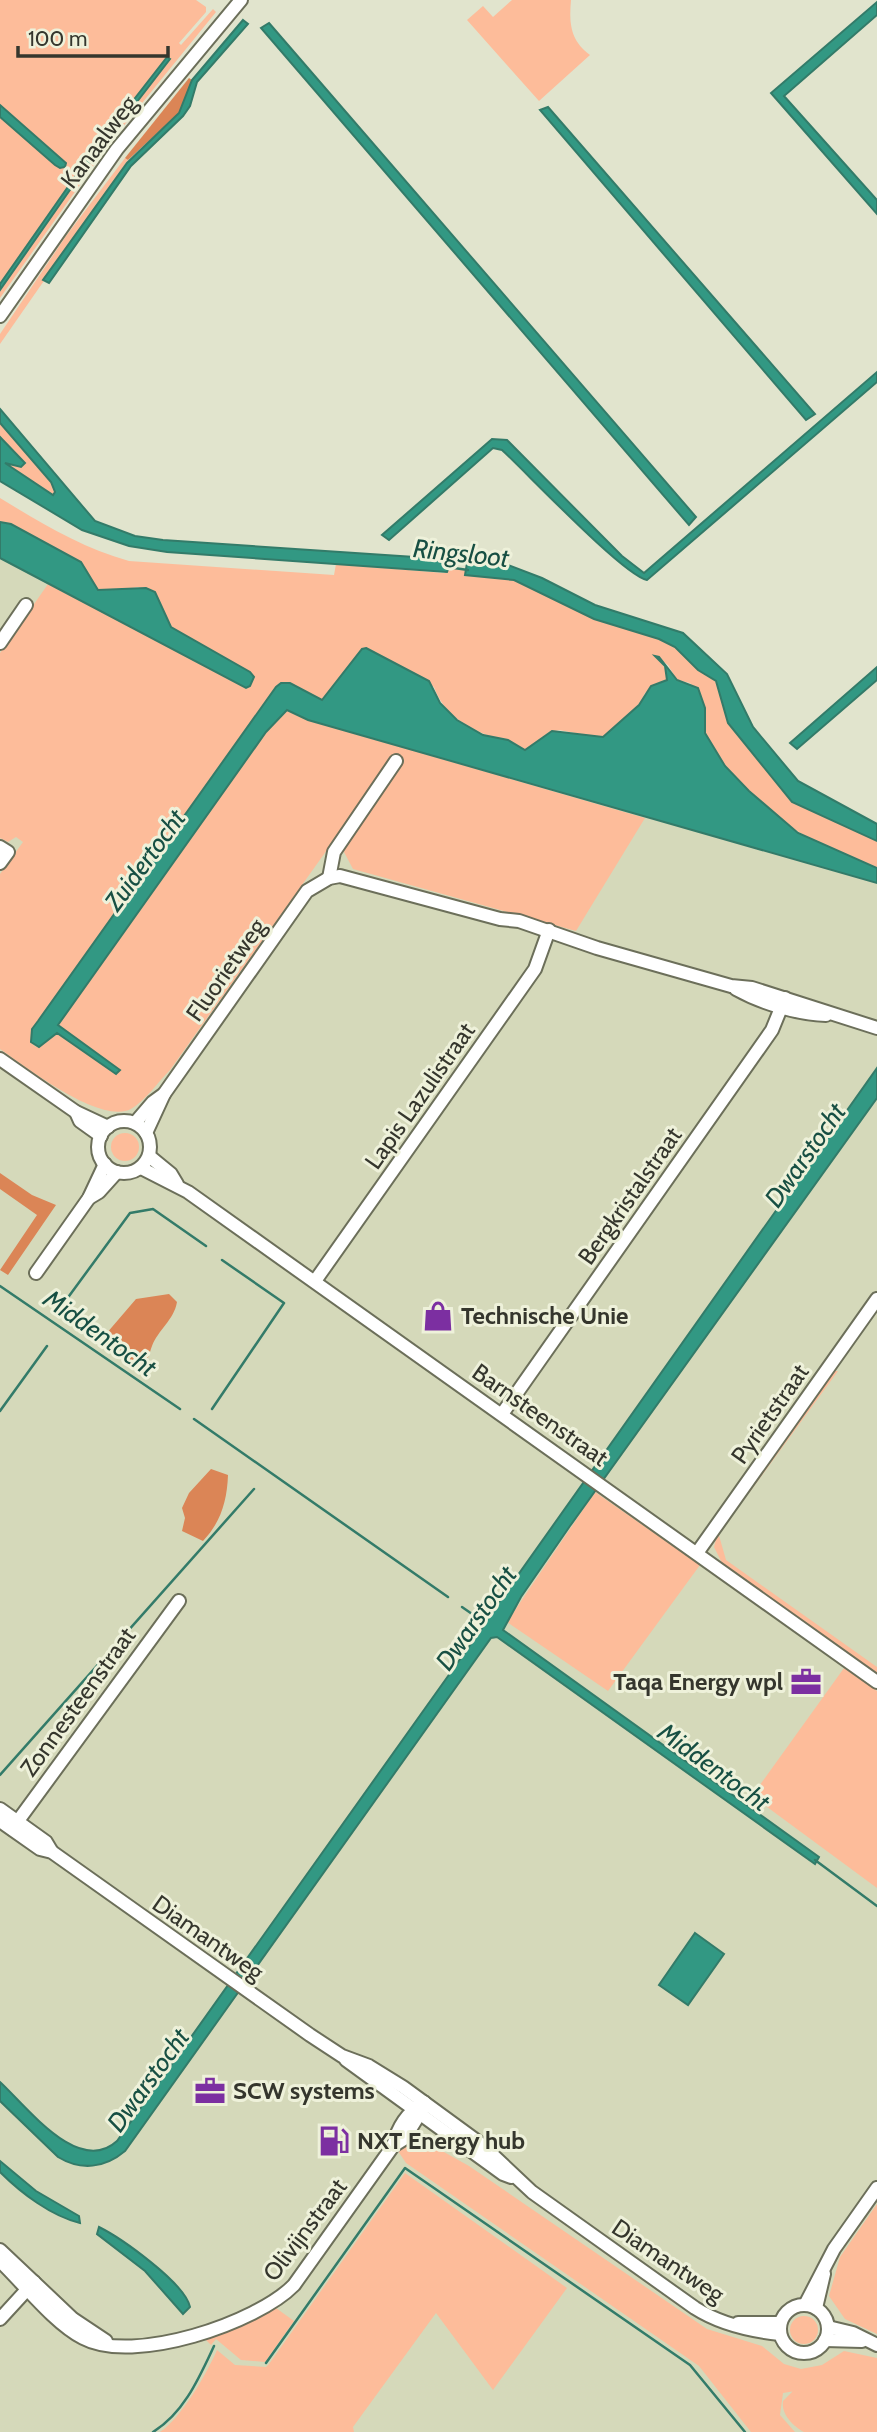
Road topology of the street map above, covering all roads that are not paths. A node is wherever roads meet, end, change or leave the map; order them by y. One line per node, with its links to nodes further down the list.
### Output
1 (242, 0): 2 (street, Kanaalweg)
2 (0, 316)
3 (26, 606): 4 (street)
4 (0, 643)
5 (396, 761): 8 (street)
6 (0, 847): 7 (street)
7 (0, 863)
8 (329, 878): 9 (street); 13 (street, Fluorietweg)
9 (548, 934): 10 (street); 24 (street, Lapis Lazulistraat)
10 (783, 1002): 11 (street); 26 (street, Bergkristalstraat)
11 (877, 1028)
12 (0, 1059): 15 (street)
13 (164, 1094): 14 (street, Fluorietweg); 16 (street, Fluorietweg)
14 (135, 1123): 15 (street); 16 (street)
15 (104, 1132): 18 (street)
16 (146, 1133): 17 (street)
17 (149, 1156): 19 (street); 21 (street, Barnsteenstraat)
18 (105, 1164): 20 (street); 22 (street)
19 (141, 1168): 20 (street); 21 (street, Barnsteenstraat)
20 (117, 1172): 22 (street)
21 (177, 1185): 24 (street, Barnsteenstraat)
22 (89, 1198): 23 (street)
23 (36, 1273)
24 (315, 1281): 26 (street, Barnsteenstraat)
25 (877, 1300): 27 (street, Pyrietstraat)
26 (502, 1414): 27 (street, Barnsteenstraat)
27 (697, 1553): 29 (street, Barnsteenstraat)
28 (179, 1601): 32 (street, Zonnesteenstraat)
29 (877, 1682)
30 (0, 1809): 32 (street, Diamantweg)
31 (0, 1821): 32 (street, Diamantweg)
32 (15, 1825): 33 (street, Diamantweg)
33 (342, 2056): 34 (street, Diamantweg); 35 (street, Diamantweg)
34 (424, 2102): 35 (street, Olivijnstraat); 36 (street, Diamantweg)
35 (417, 2113): 36 (street, Diamantweg); 40 (street, Olivijnstraat)
36 (514, 2179): 43 (street, Diamantweg)
37 (877, 2188): 41 (street)
38 (0, 2250): 40 (street, Olivijnstraat)
39 (0, 2261): 40 (street, Olivijnstraat)
40 (31, 2285): 42 (street)
41 (810, 2306): 43 (street); 44 (street)
42 (0, 2319)
43 (780, 2329): 44 (street)
44 (826, 2334): 45 (street)
45 (873, 2343)

